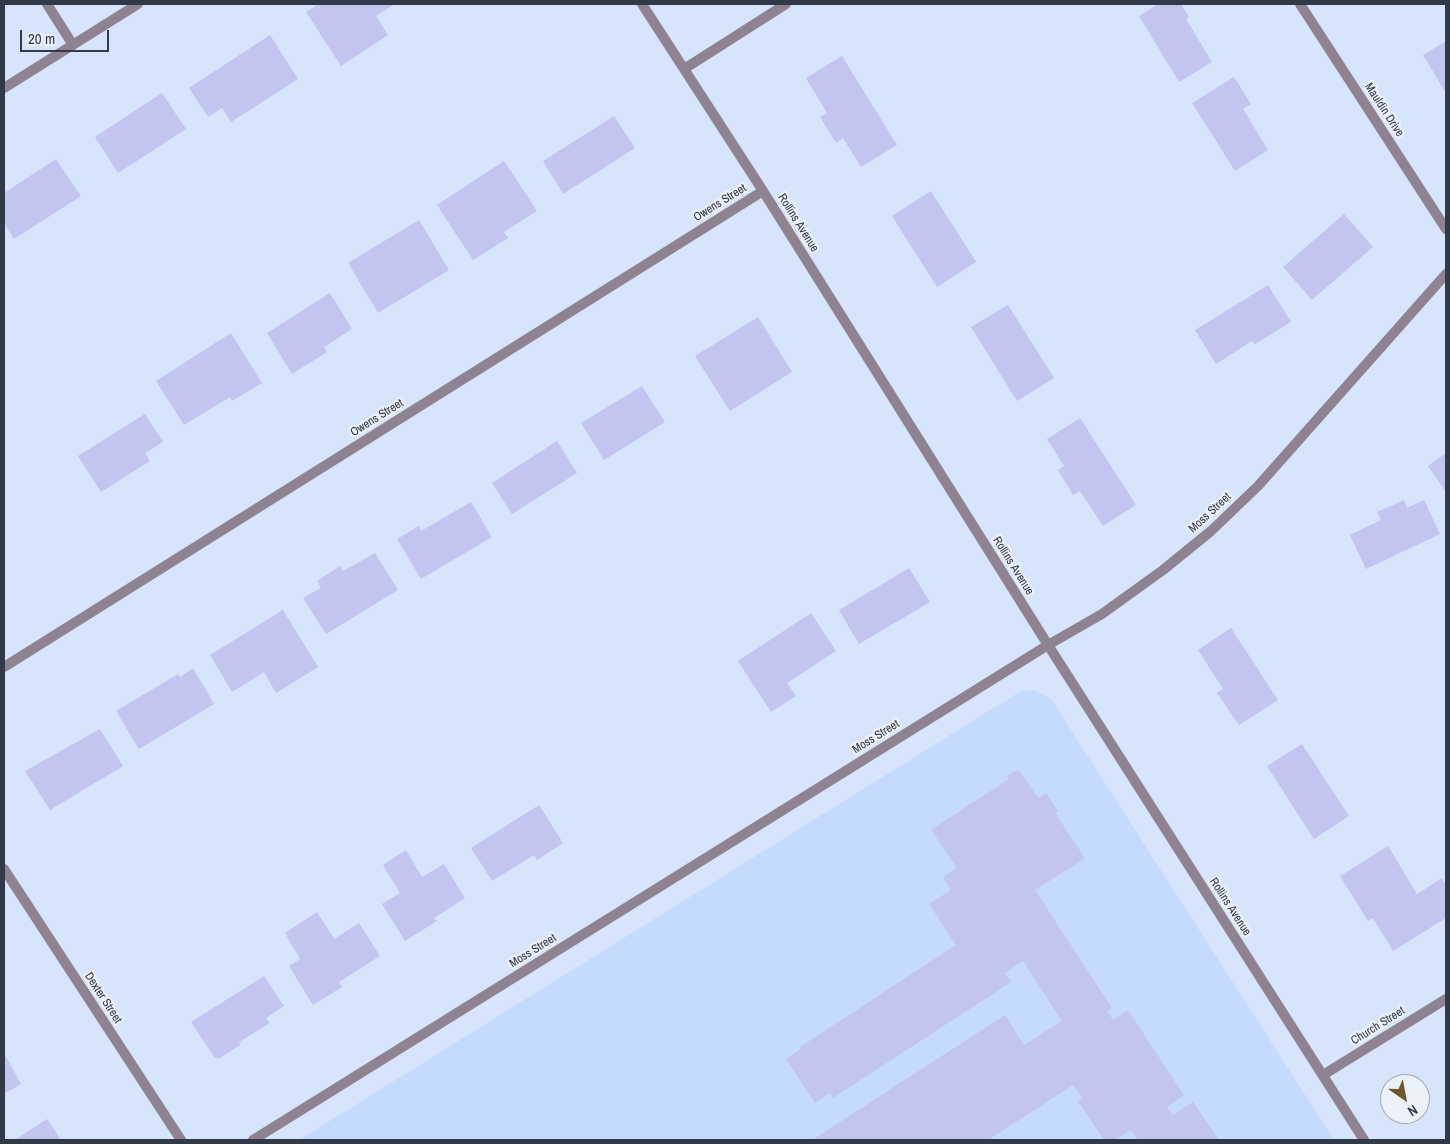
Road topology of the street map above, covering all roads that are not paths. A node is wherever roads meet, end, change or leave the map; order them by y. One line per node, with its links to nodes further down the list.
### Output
1 (47, 4): 6 (street)
2 (138, 4): 6 (street)
3 (642, 4): 7 (street, Rollins Avenue)
4 (786, 4): 7 (street)
5 (1300, 4): 10 (street, Mauldin Drive)
6 (73, 45): 8 (street)
7 (684, 69): 9 (street, Rollins Avenue)
8 (4, 88)
9 (763, 191): 12 (street, Rollins Avenue); 13 (street, Owens Street)
10 (1446, 229)
11 (1446, 274): 12 (street, Moss Street)
12 (1048, 645): 16 (street, Rollins Avenue); 18 (street, Moss Street)
13 (4, 667)
14 (4, 869): 17 (street, Dexter Street)
15 (1446, 999): 16 (street, Church Street)
16 (1322, 1075): 19 (street, Rollins Avenue)
17 (181, 1140)
18 (254, 1140)
19 (1364, 1140)

